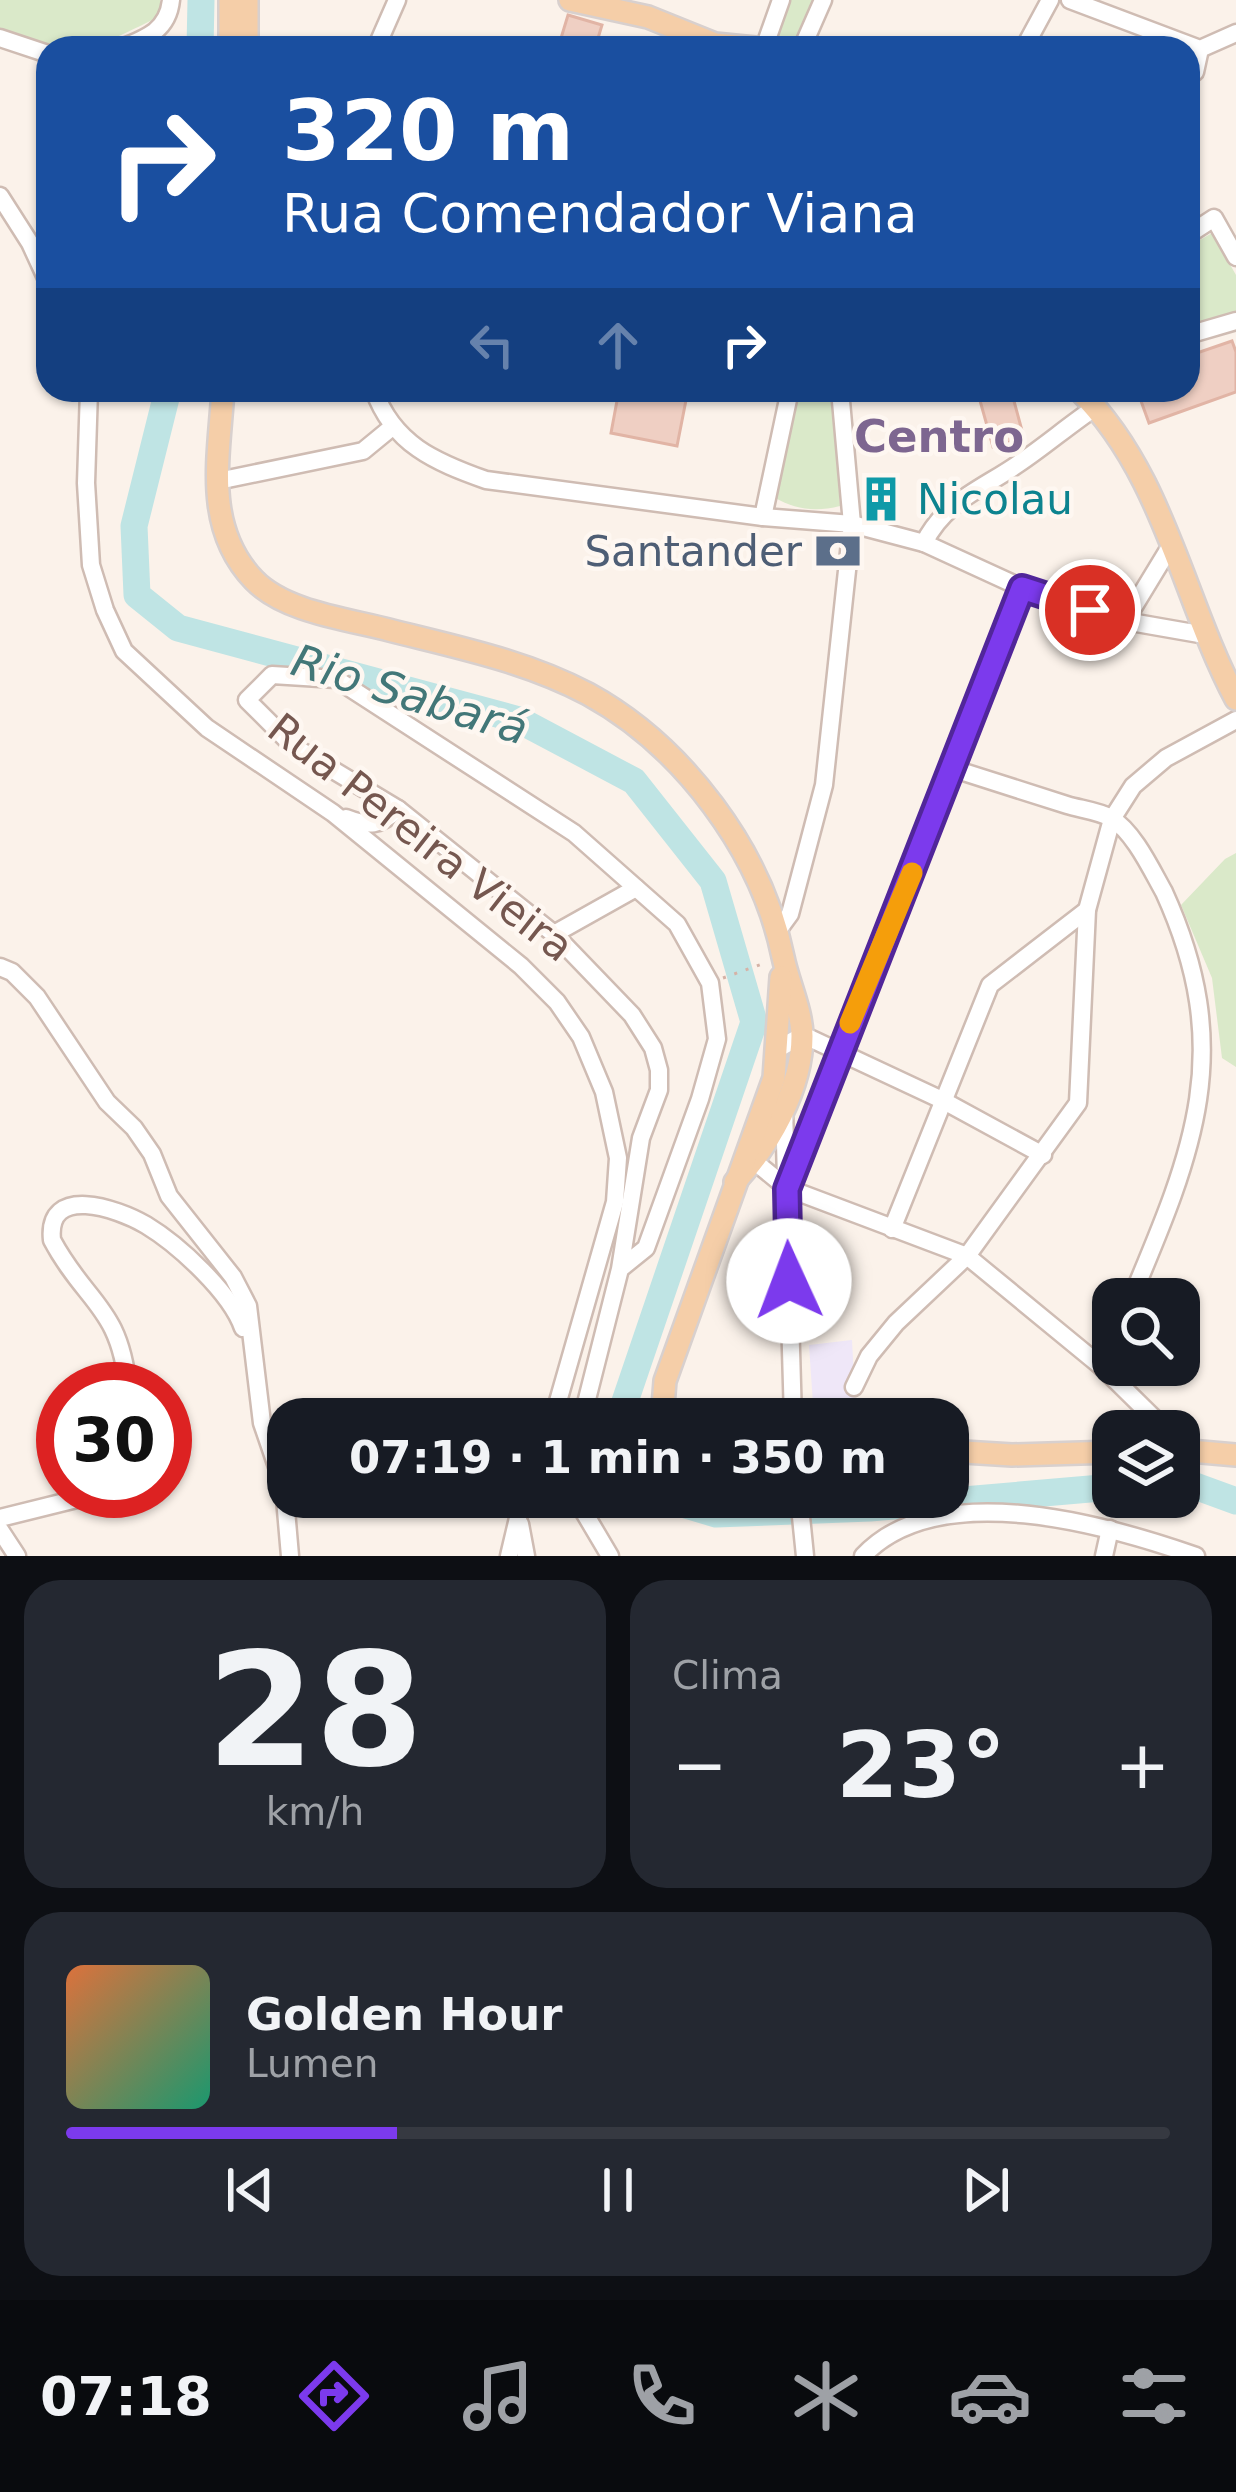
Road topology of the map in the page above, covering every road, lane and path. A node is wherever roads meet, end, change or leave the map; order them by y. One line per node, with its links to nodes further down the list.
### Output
1 (171, 0): 12 (street)
2 (230, 0): 13 (main road)
3 (247, 0): 14 (main road)
4 (397, 0): 15 (street)
5 (570, 0): 10 (main road)
6 (781, 0): 17 (street)
7 (823, 0): 18 (street)
8 (1050, 0): 19 (street)
9 (1070, 0): 20 (street)
10 (650, 8): 16 (main road)
11 (1236, 33): 22 (street)
12 (153, 36)
13 (230, 36)
14 (247, 36)
15 (381, 36)
16 (699, 36)
17 (764, 36)
18 (807, 36)
19 (1030, 36)
20 (1166, 36)
21 (0, 38): 23 (street)
22 (1200, 49)
23 (36, 50)
24 (0, 196): 27 (street)
25 (1200, 228): 26 (street)
26 (1234, 248)
27 (36, 256)
28 (1236, 321): 29 (street)
29 (1200, 332)
30 (89, 402): 51 (street)
31 (222, 402): 38 (main road)
32 (379, 402): 37 (street)
33 (787, 402): 39 (street)
34 (841, 402): 40 (street)
35 (1076, 402): 41 (street)
36 (1090, 402): 42 (main road)
37 (391, 428): 38 (street); 39 (street)
38 (218, 481): 55 (main road)
39 (763, 517): 40 (street)
40 (852, 524): 41 (street); 55 (street)
41 (924, 543): 43 (street)
42 (1170, 547): 44 (street); 45 (main road)
43 (1022, 588): 44 (street); 49 (street)
44 (1125, 622): 45 (street)
45 (1205, 634): 46 (main road)
46 (1226, 656): 47 (main road)
47 (1236, 699)
48 (1236, 720): 52 (street)
49 (954, 769): 52 (street); 62 (street)
50 (398, 809): 51 (street); 53 (street, Rua Pereira Vieira); 56 (street, Rua Pereira Vieira)
51 (333, 813): 77 (street)
52 (1112, 818): 54 (street); 71 (street)
53 (636, 888): 56 (street); 70 (street, Rua Pereira Vieira)
54 (1087, 910): 63 (street); 66 (street)
55 (779, 929): 57 (main road)
56 (554, 934): 70 (street, Rua Pereira Vieira)
57 (776, 960): 59 (path); 60 (main road); 61 (main road)
58 (0, 967): 72 (street)
59 (720, 979)
60 (802, 1035): 61 (street); 62 (street); 64 (main road)
61 (776, 1050): 65 (main road)
62 (839, 1050): 63 (street); 67 (street)
63 (942, 1100): 66 (street); 68 (street)
64 (784, 1109): 65 (main road); 67 (street)
65 (752, 1155): 67 (street); 79 (main road)
66 (1043, 1156): 69 (street)
67 (787, 1189): 68 (street); 80 (street)
68 (892, 1229): 69 (street)
69 (967, 1256): 73 (street); 76 (street)
70 (620, 1269): 78 (street, Rua Pereira Vieira)
71 (1140, 1278)
72 (253, 1358): 74 (street); 96 (street)
73 (1092, 1359)
74 (126, 1362)
75 (1122, 1386): 81 (street)
76 (854, 1387)
77 (559, 1398)
78 (587, 1398)
79 (664, 1398)
80 (792, 1398)
81 (1146, 1410)
82 (1200, 1449): 85 (main road)
83 (969, 1452): 84 (main road)
84 (1092, 1453)
85 (1236, 1454)
86 (36, 1509): 87 (street)
87 (0, 1518)
88 (518, 1518): 97 (street)
89 (522, 1518): 98 (street)
90 (587, 1518): 99 (street)
91 (801, 1518): 94 (street)
92 (1110, 1529): 100 (street); 101 (street); 102 (street)
93 (0, 1530): 95 (street)
94 (804, 1549)
95 (16, 1556)
96 (290, 1556)
97 (509, 1556)
98 (526, 1556)
99 (610, 1556)
100 (863, 1556)
101 (1104, 1556)
102 (1196, 1556)

